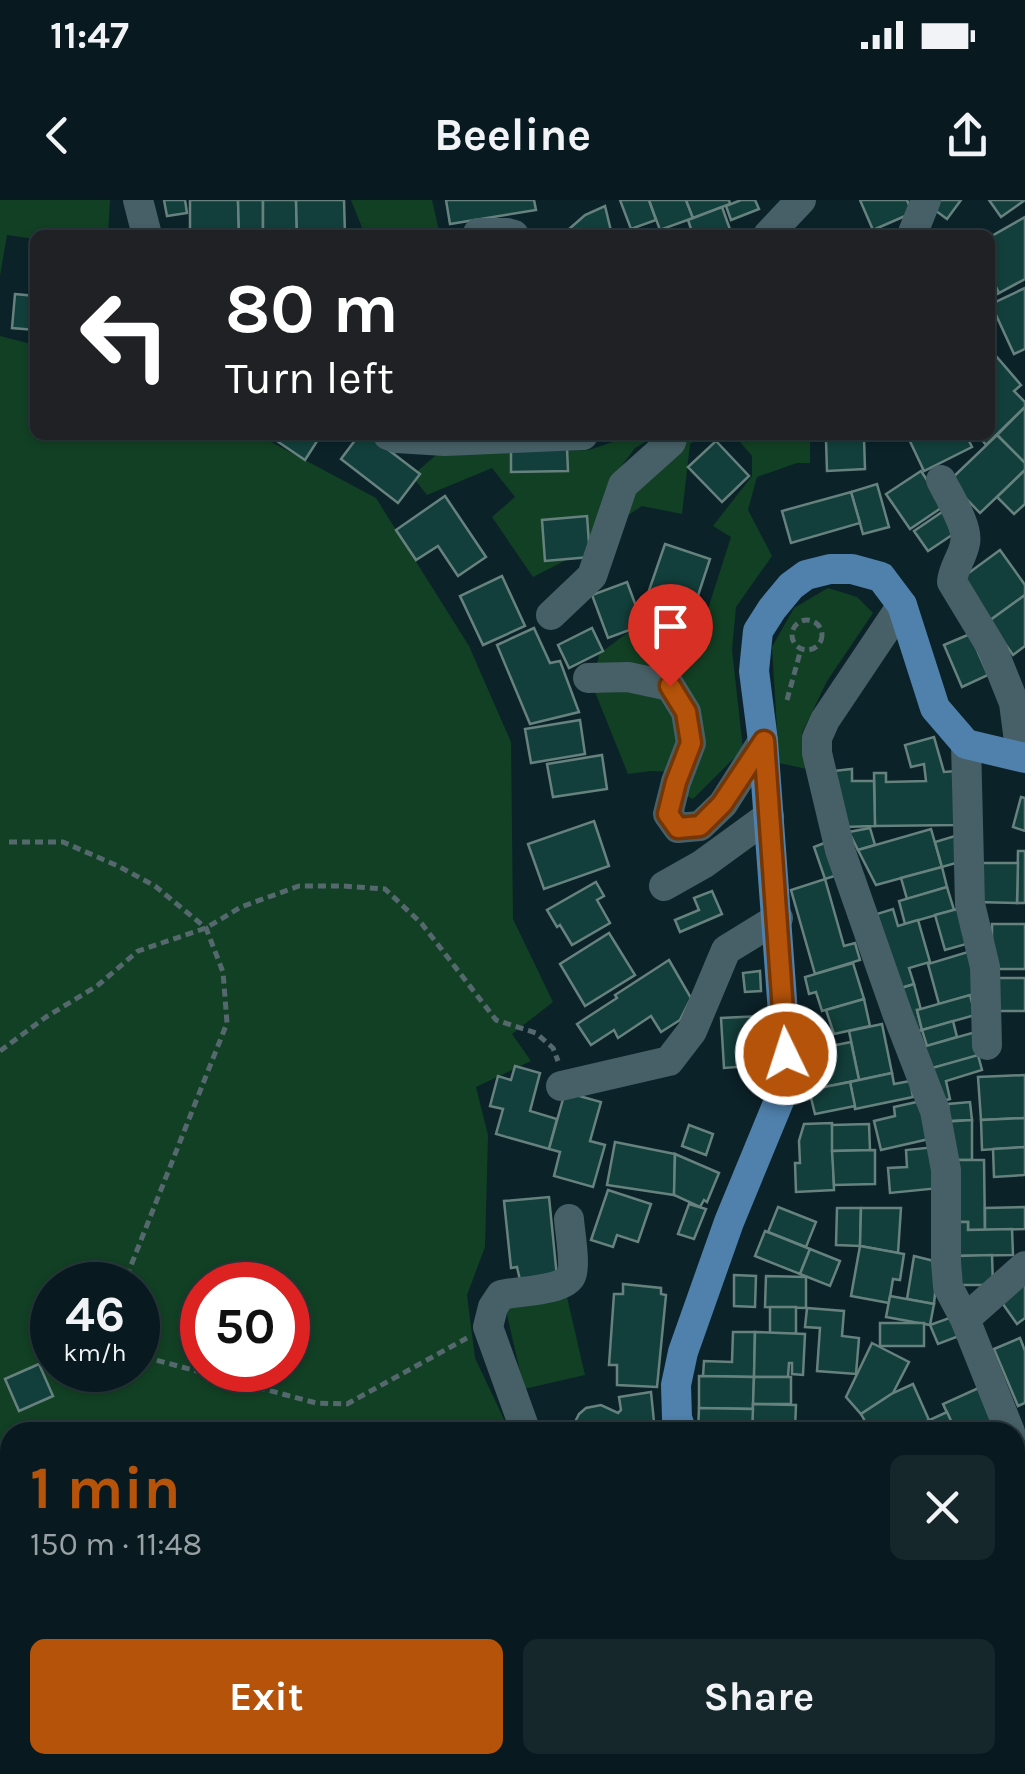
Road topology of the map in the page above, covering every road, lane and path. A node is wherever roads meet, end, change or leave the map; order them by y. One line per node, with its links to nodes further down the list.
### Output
1 (138, 200): 6 (street)
2 (764, 200): 3 (street)
3 (792, 200)
4 (801, 200): 7 (street)
5 (926, 200): 8 (street)
6 (146, 230)
7 (773, 230)
8 (914, 230)
9 (672, 440): 12 (street)
10 (941, 480): 18 (street)
11 (902, 605): 16 (main road); 17 (main road); 30 (street)
12 (550, 615)
13 (801, 649): 13 (path); 15 (path)
14 (588, 678): 16 (street)
15 (784, 715)
16 (764, 741): 19 (main road)
17 (966, 744): 18 (main road); 24 (street)
18 (1023, 757)
19 (769, 816): 21 (street); 22 (main road)
20 (8, 842): 23 (path)
21 (664, 886)
22 (778, 918): 26 (street); 34 (main road)
23 (206, 928): 25 (path); 26 (path); 28 (path)
24 (987, 1044)
25 (0, 1052)
26 (561, 1086)
27 (569, 1219): 31 (street)
28 (132, 1262)
29 (1025, 1266): 30 (street)
30 (965, 1319): 35 (street)
31 (488, 1326): 32 (path); 33 (street)
32 (160, 1361)
33 (522, 1422)
34 (678, 1422)
35 (999, 1422)

